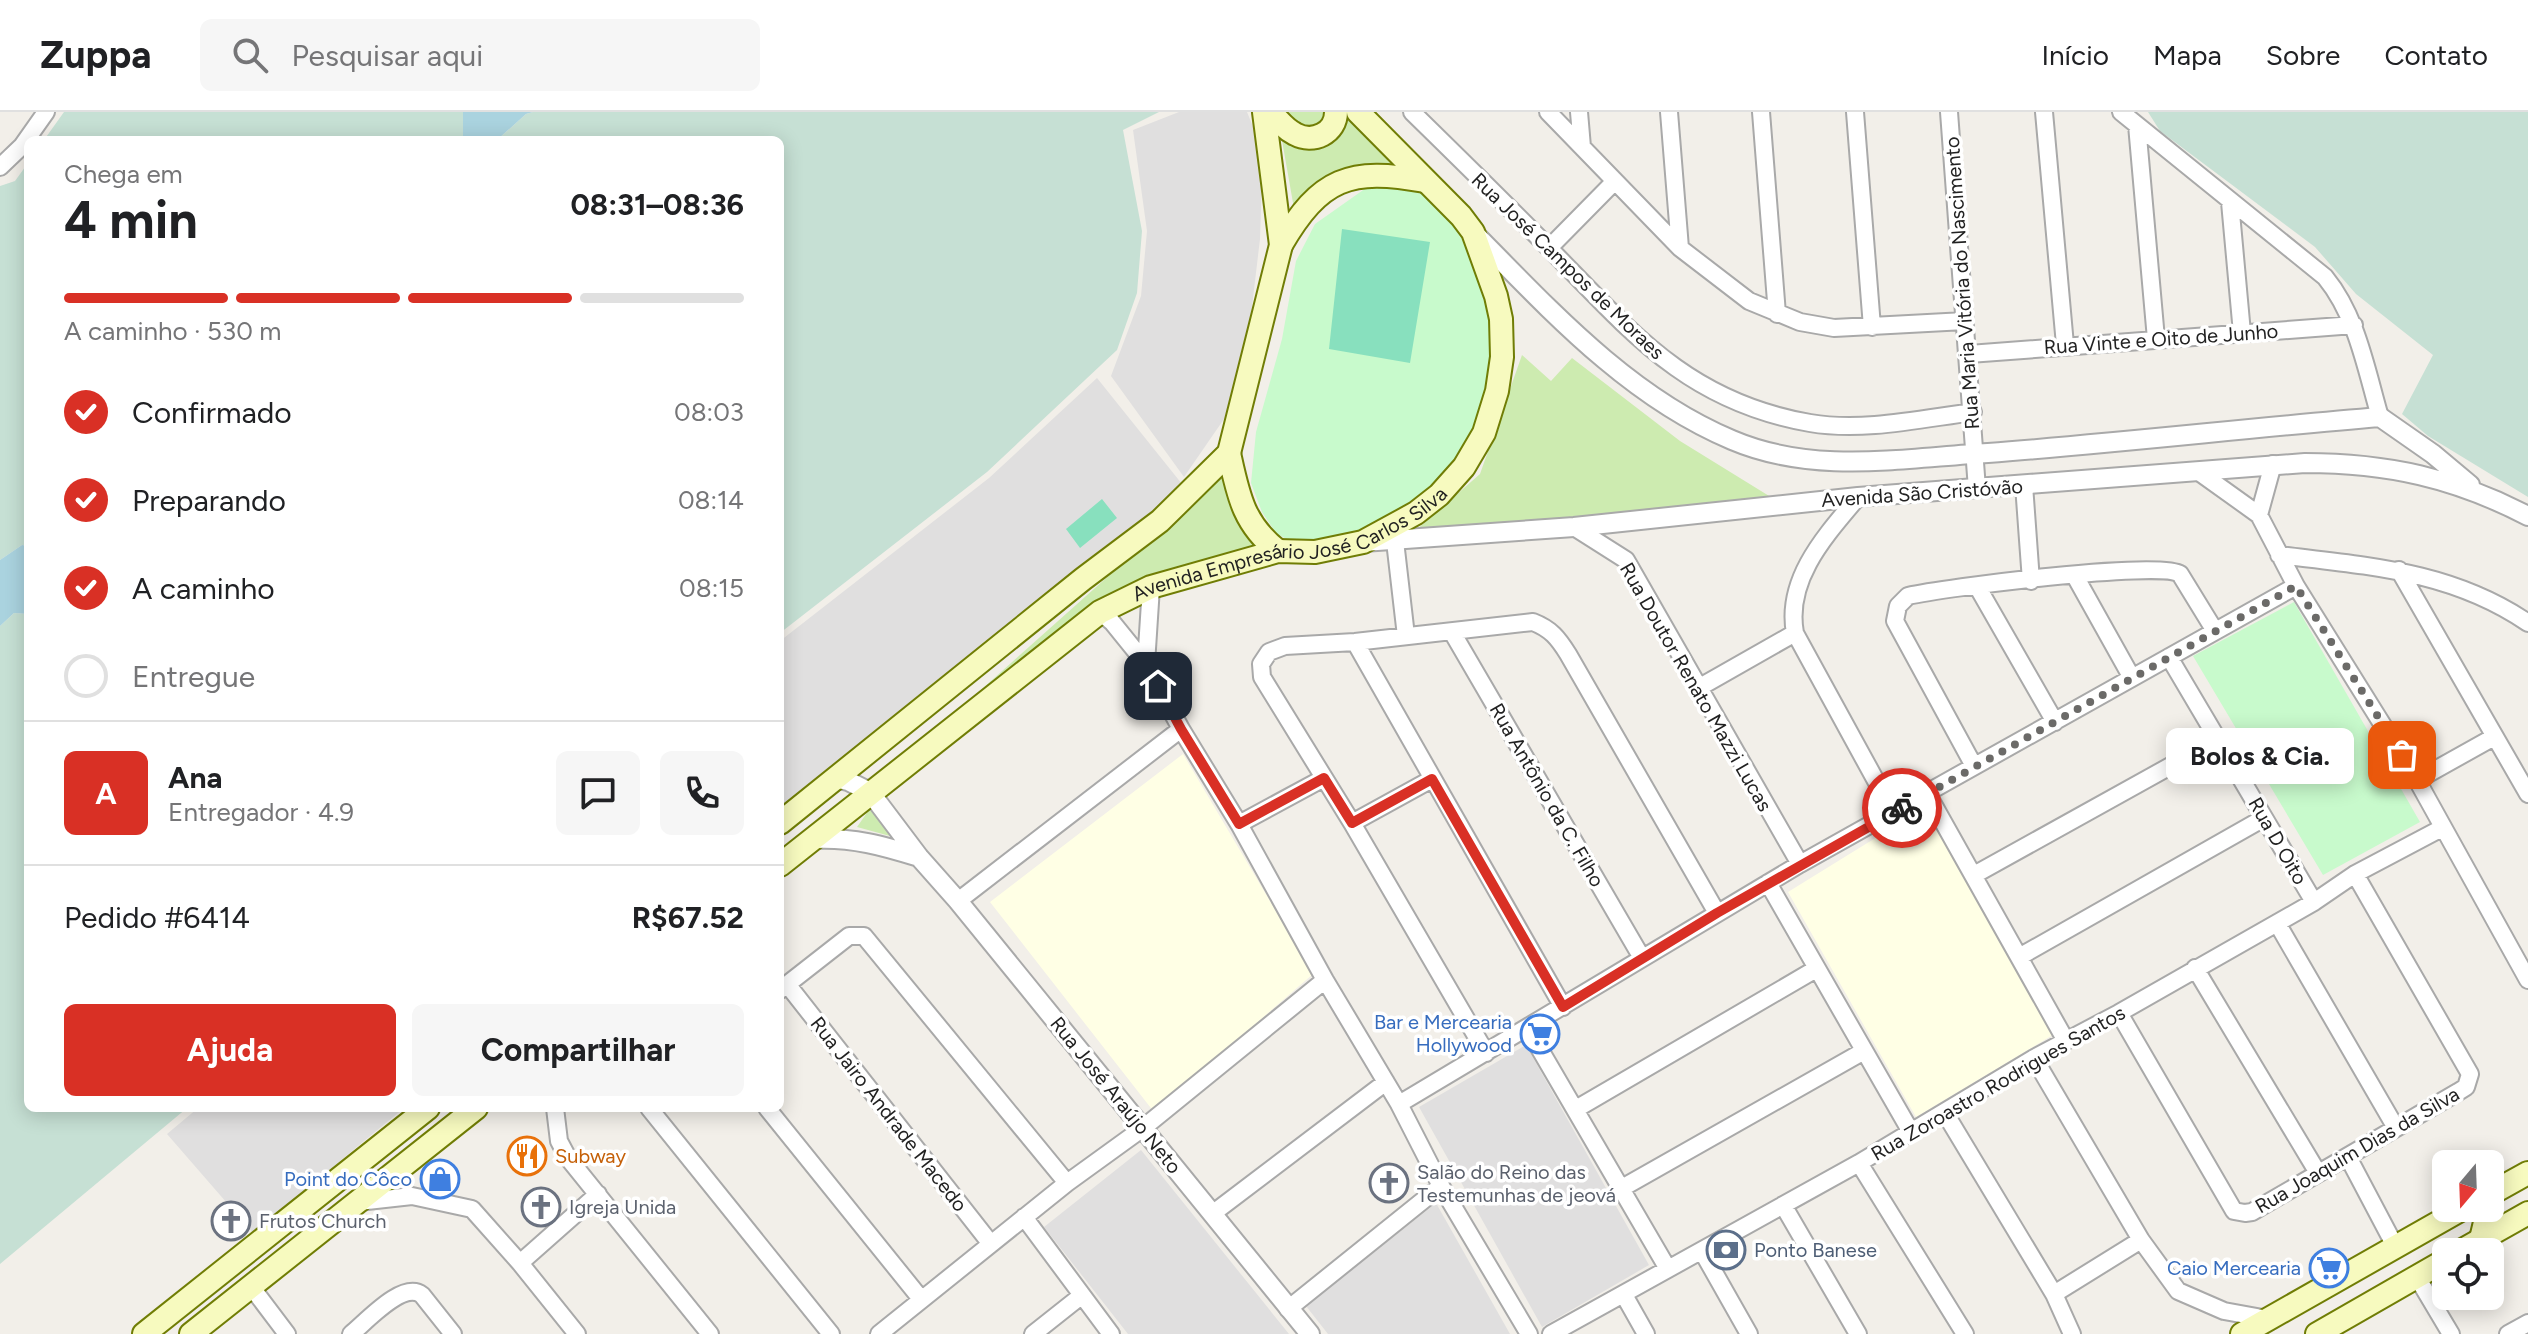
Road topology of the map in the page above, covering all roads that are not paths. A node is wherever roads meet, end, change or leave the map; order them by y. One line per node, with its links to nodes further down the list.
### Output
1 (46, 112): 16 (street)
2 (1264, 112): 24 (main road)
3 (1271, 112): 4 (main road)
4 (1336, 112)
5 (1358, 112): 20 (main road, Avenida Empresário José Carlos Silva)
6 (1412, 112): 25 (street, Rua José Campos de Moraes)
7 (1548, 112): 18 (street)
8 (1579, 112): 18 (street)
9 (1669, 112): 26 (street)
10 (1761, 112): 27 (street)
11 (1855, 112): 30 (street)
12 (1949, 112): 28 (street, Rua Maria Vitória do Nascimento)
13 (2044, 112): 33 (street)
14 (2121, 112): 15 (street)
15 (2137, 125): 22 (street); 32 (street)
16 (29, 136)
17 (24, 143): 19 (street)
18 (1582, 147): 21 (street)
19 (0, 167)
20 (1425, 181): 23 (main road, Avenida Empresário José Carlos Silva); 24 (main road)
21 (1615, 181): 25 (street); 26 (street)
22 (2230, 202): 29 (street); 31 (street)
23 (1473, 232): 39 (street, Avenida São Cristóvão); 51 (main road, Avenida Empresário José Carlos Silva)
24 (1281, 245): 38 (main road)
25 (1549, 248): 35 (street, Rua José Campos de Moraes)
26 (1680, 248): 27 (street)
27 (1777, 314): 30 (street)
28 (1965, 321): 30 (street); 34 (street, Rua Maria Vitória do Nascimento)
29 (2354, 325): 31 (street, Rua Vinte e Oito de Junho); 36 (street)
30 (1872, 327)
31 (2242, 333): 32 (street, Rua Vinte e Oito de Junho)
32 (2156, 339): 33 (street, Rua Vinte e Oito de Junho)
33 (2065, 345): 34 (street, Rua Vinte e Oito de Junho)
34 (1969, 354): 35 (street, Rua Maria Vitória do Nascimento)
35 (1973, 412): 39 (street, Rua Maria Vitória do Nascimento)
36 (2380, 417): 37 (street); 39 (street, Avenida São Cristóvão)
37 (2408, 436): 41 (street); 45 (street)
38 (1229, 453): 52 (main road); 79 (main road)
39 (1975, 453): 44 (street, Rua Maria Vitória do Nascimento)
40 (2273, 464): 41 (street, Avenida São Cristóvão); 42 (street, Avenida São Cristóvão); 47 (street)
41 (2411, 471): 45 (street, Avenida São Cristóvão)
42 (2199, 472): 43 (street, Avenida São Cristóvão); 47 (street)
43 (2024, 485): 44 (street, Avenida São Cristóvão); 56 (street)
44 (1977, 489): 46 (street, Avenida São Cristóvão)
45 (2478, 492): 48 (street)
46 (1858, 497): 49 (street, Avenida São Cristóvão); 64 (street)
47 (2259, 515): 53 (street)
48 (2528, 516)
49 (1574, 527): 50 (street, Avenida São Cristóvão); 70 (street, Rua Doutor Renato Mazzi Lucas)
50 (1395, 541): 51 (street, Avenida São Cristóvão); 65 (street)
51 (1363, 542): 52 (main road, Avenida Empresário José Carlos Silva)
52 (1278, 551): 59 (main road, Avenida Empresário José Carlos Silva)
53 (2279, 555): 54 (street); 58 (street)
54 (2399, 570): 61 (street); 73 (street)
55 (2075, 576): 56 (street); 62 (street); 69 (street)
56 (2031, 581): 57 (street)
57 (1977, 586): 71 (street); 75 (street)
58 (2296, 586): 62 (street); 78 (street)
59 (1151, 587): 60 (main road, Avenida Empresário José Carlos Silva); 68 (street)
60 (1100, 612): 68 (street); 80 (main road, Avenida Empresário José Carlos Silva)
61 (2528, 623)
62 (2215, 631): 67 (street)
63 (1452, 632): 65 (street); 98 (street); 101 (street, Rua Antônio da C. Filho)
64 (1795, 633): 70 (street); 83 (street)
65 (1406, 636): 66 (street)
66 (1355, 642): 76 (street); 77 (street)
67 (2169, 657): 69 (street); 74 (street, Rua D Oito)
68 (1146, 664): 72 (street)
69 (2132, 678): 71 (street)
70 (1700, 687): 92 (street, Rua Doutor Renato Mazzi Lucas)
71 (2055, 722): 75 (street)
72 (1181, 729): 87 (street); 96 (street)
73 (2494, 737): 78 (street); 81 (street)
74 (2219, 739): 84 (street, Rua D Oito); 94 (street)
75 (1974, 766): 82 (street)
76 (1324, 778): 86 (street); 87 (street)
77 (1432, 779): 86 (street); 107 (street)
78 (2417, 780): 88 (street)
79 (832, 782): 80 (street); 85 (main road)
80 (870, 792): 89 (main road, Avenida Empresário José Carlos Silva); 90 (street, Rua José Araújo Neto)
81 (2528, 794)
82 (1928, 795): 83 (street); 94 (street)
83 (1893, 812): 92 (street)
84 (2264, 818): 97 (street, Rua D Oito); 100 (street)
85 (784, 820)
86 (1352, 823): 112 (street)
87 (1239, 824): 104 (street)
88 (2442, 828): 93 (street, Rua Zoroastro Rodrigues Santos); 105 (street)
89 (814, 839): 90 (street); 91 (main road, Avenida Empresário José Carlos Silva)
90 (919, 857): 96 (street, Rua José Araújo Neto)
91 (784, 862)
92 (1800, 864): 95 (street)
93 (2355, 874): 97 (street, Rua Zoroastro Rodrigues Santos); 124 (street, Rua Joaquim Dias da Silva)
94 (1974, 875): 100 (street)
95 (1768, 883): 98 (street); 103 (street)
96 (958, 901): 123 (street, Rua José Araújo Neto)
97 (2314, 902): 99 (street, Rua Zoroastro Rodrigues Santos)
98 (1717, 913): 101 (street)
99 (2277, 923): 102 (street, Rua Zoroastro Rodrigues Santos); 124 (street)
100 (2019, 957): 110 (street)
101 (1642, 958): 107 (street)
102 (2195, 968): 108 (street, Rua Zoroastro Rodrigues Santos); 128 (street)
103 (1816, 969): 111 (street); 116 (street)
104 (1325, 980): 114 (street); 123 (street)
105 (2528, 980)
106 (784, 987): 130 (street); 143 (street, Rua Jairo Andrade Macedo)
107 (1563, 1007): 109 (street)
108 (2119, 1013): 110 (street, Rua Zoroastro Rodrigues Santos); 128 (street, Rua Joaquim Dias da Silva)
109 (1528, 1029): 112 (street); 116 (street)
110 (2066, 1041): 113 (street, Rua Zoroastro Rodrigues Santos)
111 (1864, 1051): 125 (street); 132 (street)
112 (1486, 1053): 115 (street)
113 (2034, 1058): 122 (street, Rua Zoroastro Rodrigues Santos); 142 (street)
114 (1386, 1082): 115 (street); 137 (street)
115 (1399, 1104): 131 (street)
116 (1576, 1109): 132 (street)
117 (423, 1112): 157 (main road)
118 (471, 1112): 135 (main road)
119 (555, 1112): 134 (street)
120 (652, 1112): 164 (street)
121 (770, 1112): 154 (street)
122 (1945, 1113): 125 (street, Rua Zoroastro Rodrigues Santos); 151 (street)
123 (1143, 1128): 130 (street); 137 (street, Rua José Araújo Neto)
124 (2396, 1128): 126 (street, Rua Joaquim Dias da Silva)
125 (1911, 1132): 127 (street, Rua Zoroastro Rodrigues Santos)
126 (2348, 1157): 128 (street, Rua Joaquim Dias da Silva); 144 (street)
127 (1859, 1163): 136 (street, Rua Zoroastro Rodrigues Santos); 174 (street)
128 (2318, 1173)
129 (2528, 1173): 133 (main road)
130 (1067, 1183): 138 (street)
131 (1441, 1186): 155 (street); 169 (street)
132 (1622, 1188): 148 (street)
133 (2504, 1188)
134 (598, 1194): 146 (street); 163 (street)
135 (358, 1202): 146 (street); 150 (main road)
136 (1783, 1205): 145 (street, Rua Zoroastro Rodrigues Santos); 173 (street)
137 (1212, 1214): 155 (street, Rua José Araújo Neto)
138 (1024, 1217): 143 (street); 153 (street)
139 (2520, 1218): 141 (main road)
140 (2439, 1222): 144 (main road)
141 (2483, 1238)
142 (2141, 1240): 151 (street); 156 (street)
143 (991, 1244): 154 (street)
144 (2395, 1246): 156 (main road)
145 (1702, 1251): 148 (street, Rua Zoroastro Rodrigues Santos); 172 (street)
146 (520, 1263): 162 (street)
147 (2432, 1268): 149 (main road)
148 (1668, 1269): 152 (street, Rua Zoroastro Rodrigues Santos)
149 (2417, 1277): 177 (main road); 178 (street)
150 (250, 1285): 158 (main road); 159 (street)
151 (2054, 1294): 175 (street)
152 (1624, 1295): 170 (street, Rua Zoroastro Rodrigues Santos); 171 (street)
153 (1081, 1296): 166 (street); 167 (street)
154 (921, 1299): 165 (street)
155 (1288, 1309): 168 (street, Rua José Araújo Neto)
156 (2268, 1319): 176 (main road)
157 (144, 1334)
158 (191, 1334)
159 (287, 1334)
160 (351, 1334): 161 (street)
161 (453, 1334)
162 (577, 1334)
163 (710, 1334)
164 (831, 1334)
165 (879, 1334)
166 (1033, 1334)
167 (1111, 1334)
168 (1310, 1334)
169 (1529, 1334)
170 (1551, 1334)
171 (1646, 1334)
172 (1749, 1334)
173 (1858, 1334)
174 (1965, 1334)
175 (2072, 1334)
176 (2242, 1334)
177 (2317, 1334)
178 (2451, 1334)

